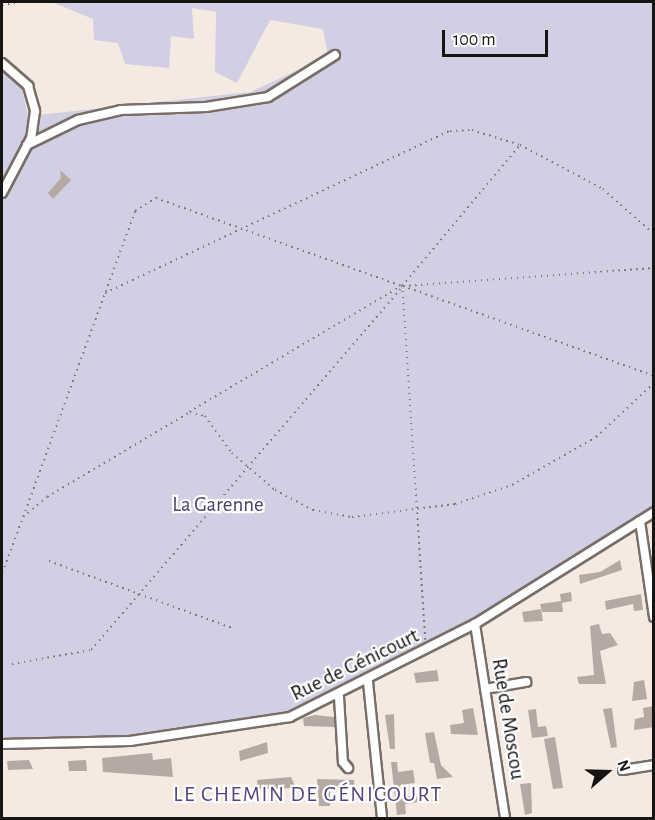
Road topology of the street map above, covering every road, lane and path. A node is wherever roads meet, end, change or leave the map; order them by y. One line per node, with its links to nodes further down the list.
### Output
1 (20, 2): 2 (path)
2 (2, 5)
3 (335, 56): 6 (street)
4 (2, 63): 6 (street)
5 (2, 142): 8 (path)
6 (27, 145): 9 (street)
7 (520, 145): 10 (path); 11 (path); 13 (path)
8 (2, 162)
9 (2, 194)
10 (241, 228): 13 (path); 14 (path); 14 (path)
11 (654, 234)
12 (654, 268): 13 (path)
13 (402, 286): 15 (path); 17 (path); 18 (path); 19 (path)
14 (104, 293): 21 (path)
15 (654, 376)
16 (654, 383): 19 (path)
17 (190, 412): 18 (path); 21 (path)
18 (247, 468): 19 (path); 25 (path)
19 (417, 511): 30 (path)
20 (654, 512): 22 (street, Rue de Génicourt)
21 (23, 517): 24 (path)
22 (640, 521): 26 (street); 28 (street, Rue de Génicourt)
23 (50, 561): 25 (path)
24 (2, 573)
25 (139, 594): 29 (path); 31 (path)
26 (652, 602): 27 (street)
27 (654, 617)
28 (475, 624): 32 (street, Rue de Génicourt); 34 (street, Rue de Moscou)
29 (232, 628)
30 (426, 644)
31 (12, 664)
32 (368, 682): 35 (street, Rue de Génicourt); 40 (street)
33 (526, 682): 34 (street)
34 (485, 689): 41 (street, Rue de Moscou)
35 (339, 697): 36 (street, Rue de Génicourt); 38 (street)
36 (2, 744)
37 (654, 765): 39 (street)
38 (348, 768)
39 (623, 770)
40 (382, 819)
41 (505, 819)

